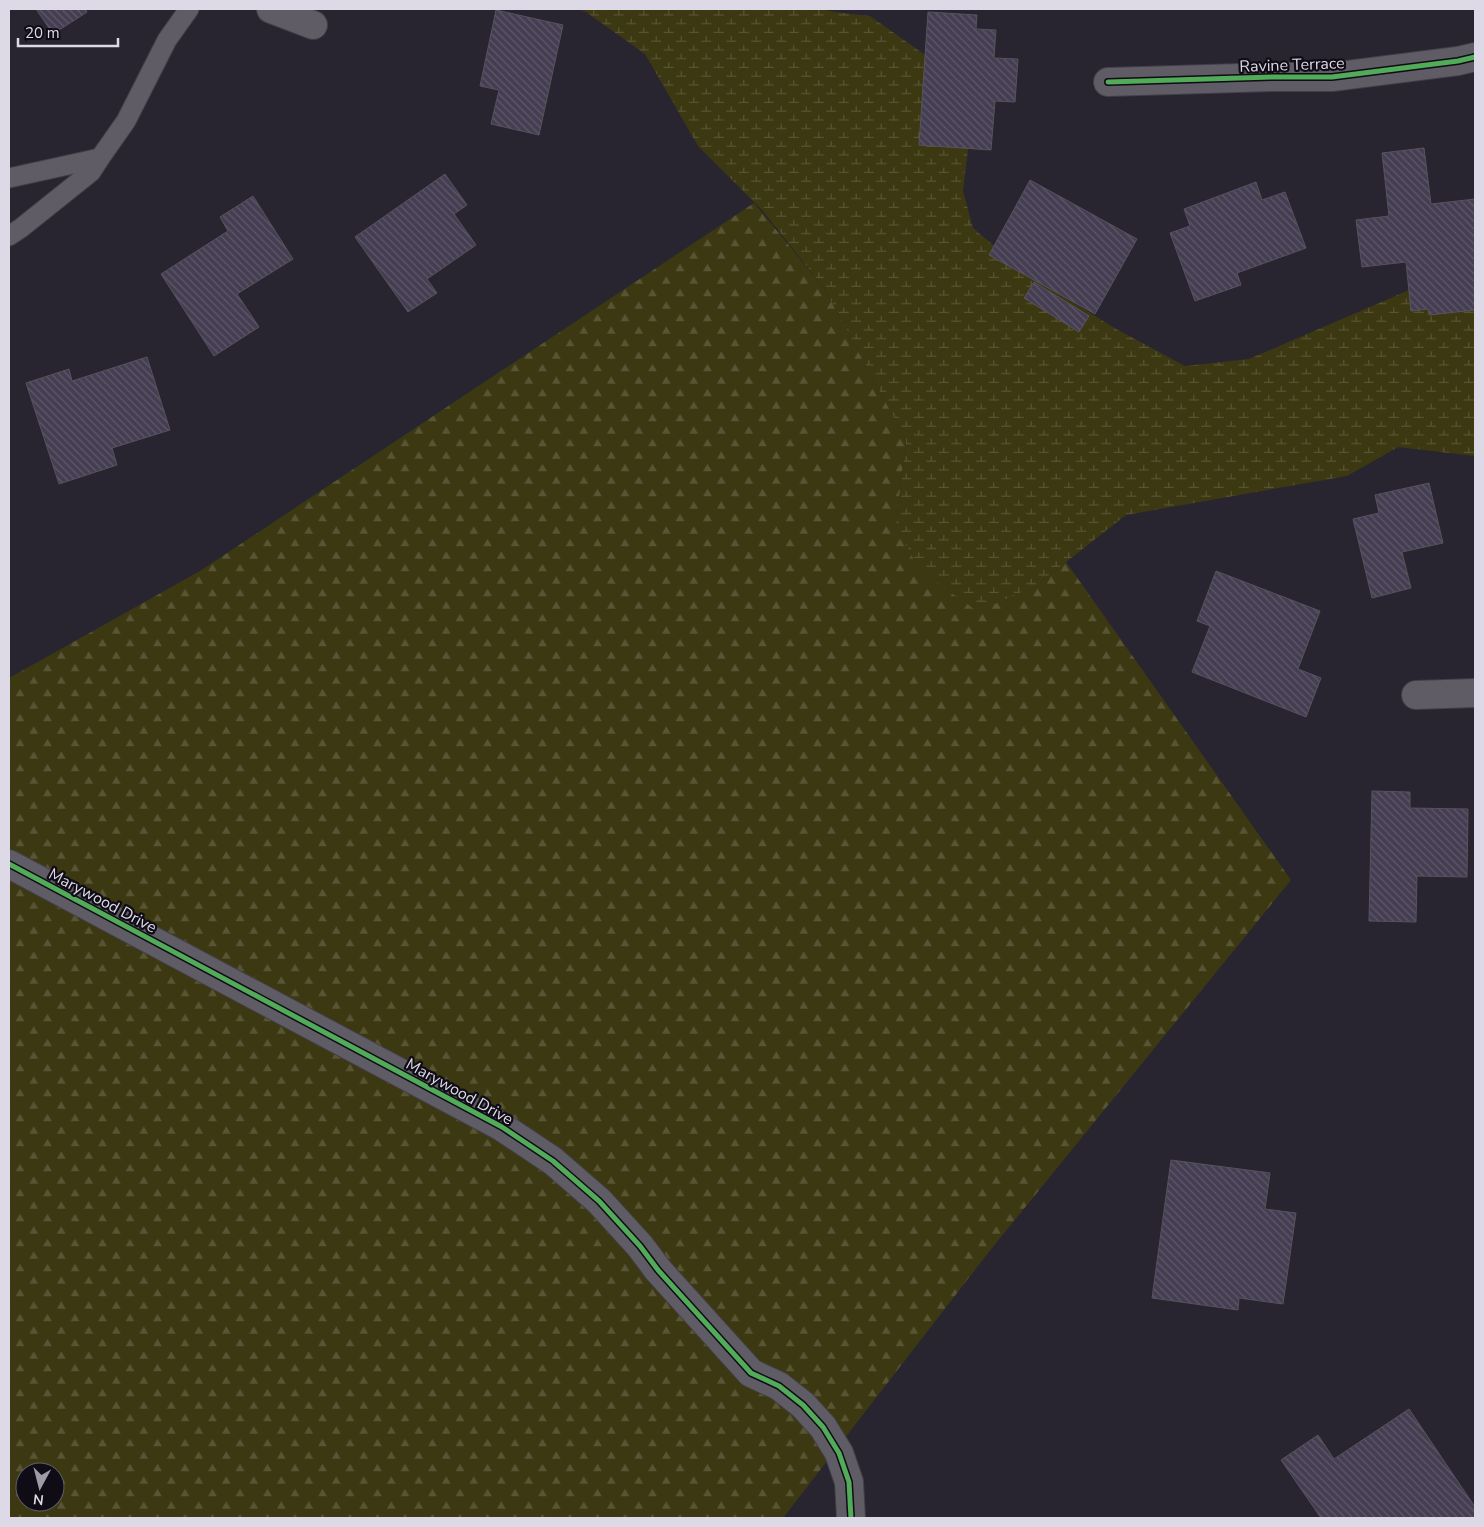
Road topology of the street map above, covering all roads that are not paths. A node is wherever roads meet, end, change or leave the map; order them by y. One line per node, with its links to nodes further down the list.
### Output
1 (189, 9): 6 (lane)
2 (271, 9): 3 (street)
3 (313, 25)
4 (1475, 57): 5 (street, Ravine Terrace)
5 (1108, 82)
6 (100, 158): 7 (lane); 8 (lane)
7 (9, 178)
8 (9, 236)
9 (1475, 693): 10 (street)
10 (1416, 695)
11 (9, 864): 12 (street, Marywood Drive)
12 (851, 1518)

